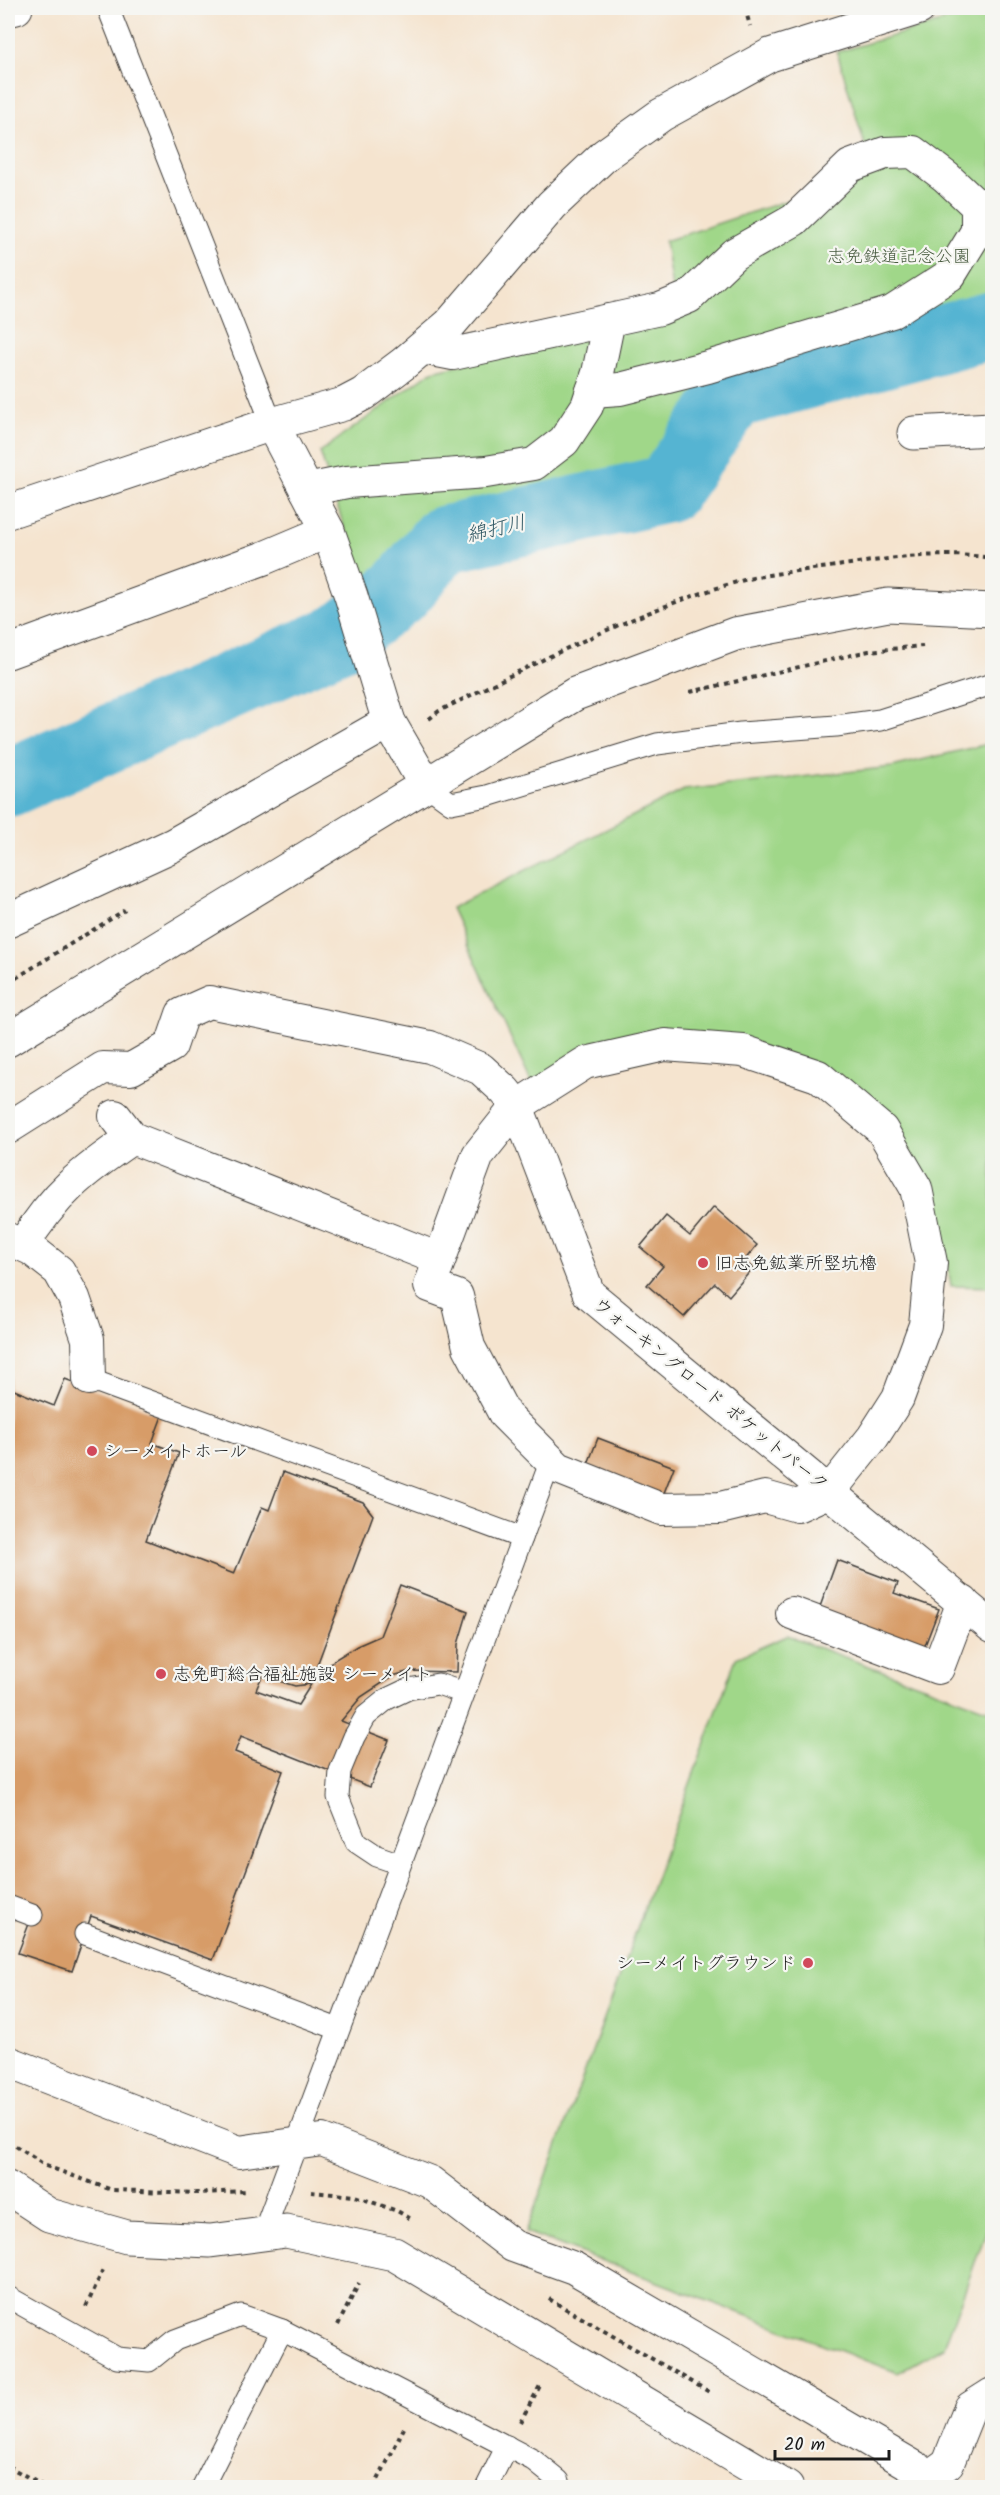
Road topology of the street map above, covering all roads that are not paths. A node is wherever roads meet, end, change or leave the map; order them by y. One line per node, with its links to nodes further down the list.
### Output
1 (16, 8): 4 (street)
2 (108, 8): 9 (lane)
3 (920, 8): 7 (street)
4 (8, 10)
5 (985, 204): 6 (street); 8 (street)
6 (609, 320): 7 (street); 8 (street)
7 (422, 348): 9 (street)
8 (592, 391): 12 (street)
9 (272, 424): 12 (street); 13 (street)
10 (993, 429): 11 (street)
11 (914, 433)
12 (306, 490): 14 (street)
13 (8, 512)
14 (328, 531): 16 (street); 18 (street)
15 (993, 609): 19 (street)
16 (8, 652)
17 (993, 684): 19 (lane)
18 (389, 722): 19 (street); 20 (street)
19 (425, 784): 21 (street)
20 (8, 921)
21 (8, 1040)
22 (517, 1106): 23 (street, ウォーキングロード ポケットパーク); 25 (street); 28 (street, ウォーキングロード ポケットパーク); 28 (street)
23 (8, 1128)
24 (15, 1242): 25 (street); 26 (street)
25 (439, 1259): 27 (street)
26 (89, 1378): 29 (lane)
27 (551, 1460): 28 (street); 29 (lane)
28 (830, 1491): 30 (street, ウォーキングロード ポケットパーク)
29 (522, 1538): 33 (lane)
30 (963, 1602): 31 (street); 32 (street, ウォーキングロード ポケットパーク)
31 (792, 1614)
32 (993, 1627)
33 (464, 1692): 34 (lane); 34 (lane)
34 (400, 1864): 38 (lane)
35 (8, 1906): 36 (lane)
36 (32, 1915)
37 (85, 1934): 38 (lane)
38 (338, 2030): 40 (lane)
39 (8, 2062): 40 (street)
40 (296, 2144): 42 (lane); 45 (street)
41 (8, 2188): 42 (street)
42 (263, 2234): 50 (street)
43 (8, 2297): 44 (lane)
44 (282, 2330): 46 (lane); 47 (lane)
45 (993, 2394)
46 (507, 2446): 48 (lane); 49 (lane)
47 (201, 2487)
48 (486, 2487)
49 (560, 2487)
50 (787, 2487)

